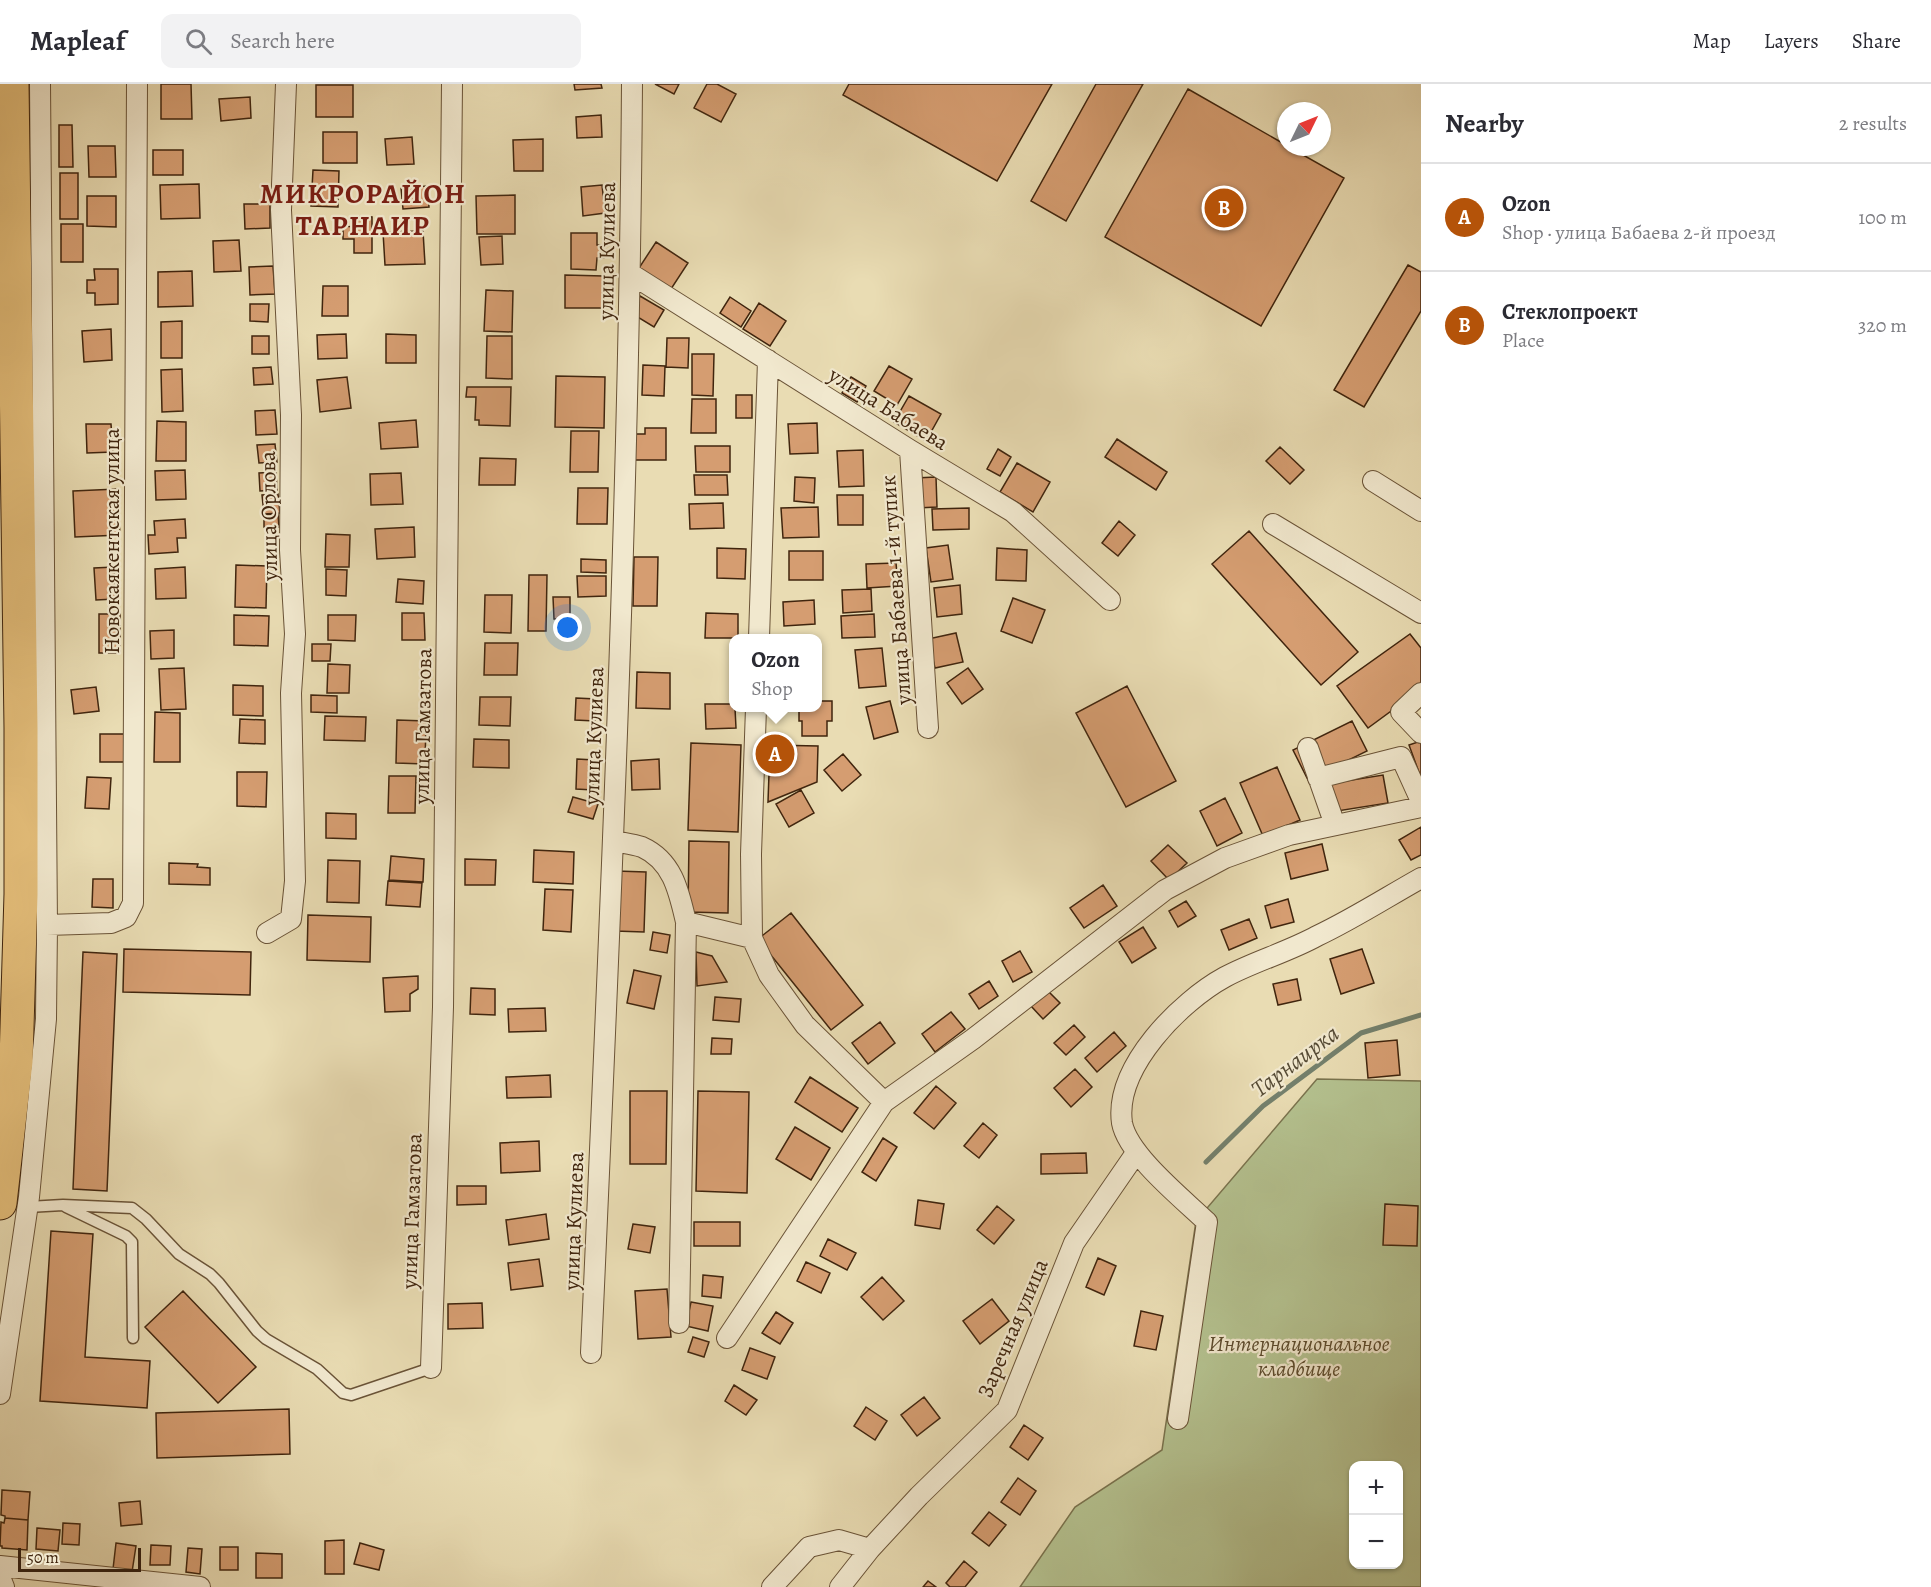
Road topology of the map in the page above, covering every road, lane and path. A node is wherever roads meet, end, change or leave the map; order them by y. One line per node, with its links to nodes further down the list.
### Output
1 (12, 84): 33 (highway)
2 (40, 84): 28 (street)
3 (137, 84): 28 (street, Новокаякентская улица)
4 (286, 84): 29 (street, улица Орлова)
5 (452, 84): 39 (street, улица Гамзатова)
6 (632, 84): 7 (street, улица Кулиева)
7 (631, 274): 8 (street, улица Бабаева); 25 (street, улица Кулиева)
8 (768, 360): 9 (street, улица Бабаева); 15 (street)
9 (910, 450): 13 (street, улица Бабаева); 18 (street, улица Бабаева 1-й тупик)
10 (1372, 481): 11 (street)
11 (1421, 511)
12 (1273, 524): 14 (street)
13 (1110, 600)
14 (1421, 613)
15 (759, 634)
16 (1421, 693): 19 (street)
17 (756, 712): 30 (street)
18 (928, 728)
19 (1421, 733)
20 (1308, 748): 21 (street)
21 (1318, 778): 22 (street); 24 (street)
22 (1421, 801)
23 (1421, 807): 24 (street)
24 (1335, 825): 31 (street)
25 (614, 841): 27 (street); 38 (street, улица Кулиева)
26 (1421, 878): 32 (street)
27 (686, 922): 30 (street); 35 (street)
28 (47, 925): 33 (street)
29 (267, 933)
30 (752, 938): 31 (street)
31 (884, 1102): 37 (street)
32 (1136, 1153): 41 (street); 42 (street, Заречная улица)
33 (14, 1205): 34 (lane); 40 (street)
34 (63, 1205): 36 (lane); 39 (lane)
35 (679, 1323)
36 (133, 1338)
37 (727, 1338)
38 (591, 1353)
39 (431, 1368)
40 (0, 1394)
41 (1178, 1419)
42 (870, 1549): 47 (street); 48 (street, Заречная улица)
43 (0, 1566): 46 (street)
44 (0, 1577): 45 (street)
45 (3, 1587)
46 (200, 1587)
47 (772, 1587)
48 (840, 1587)

